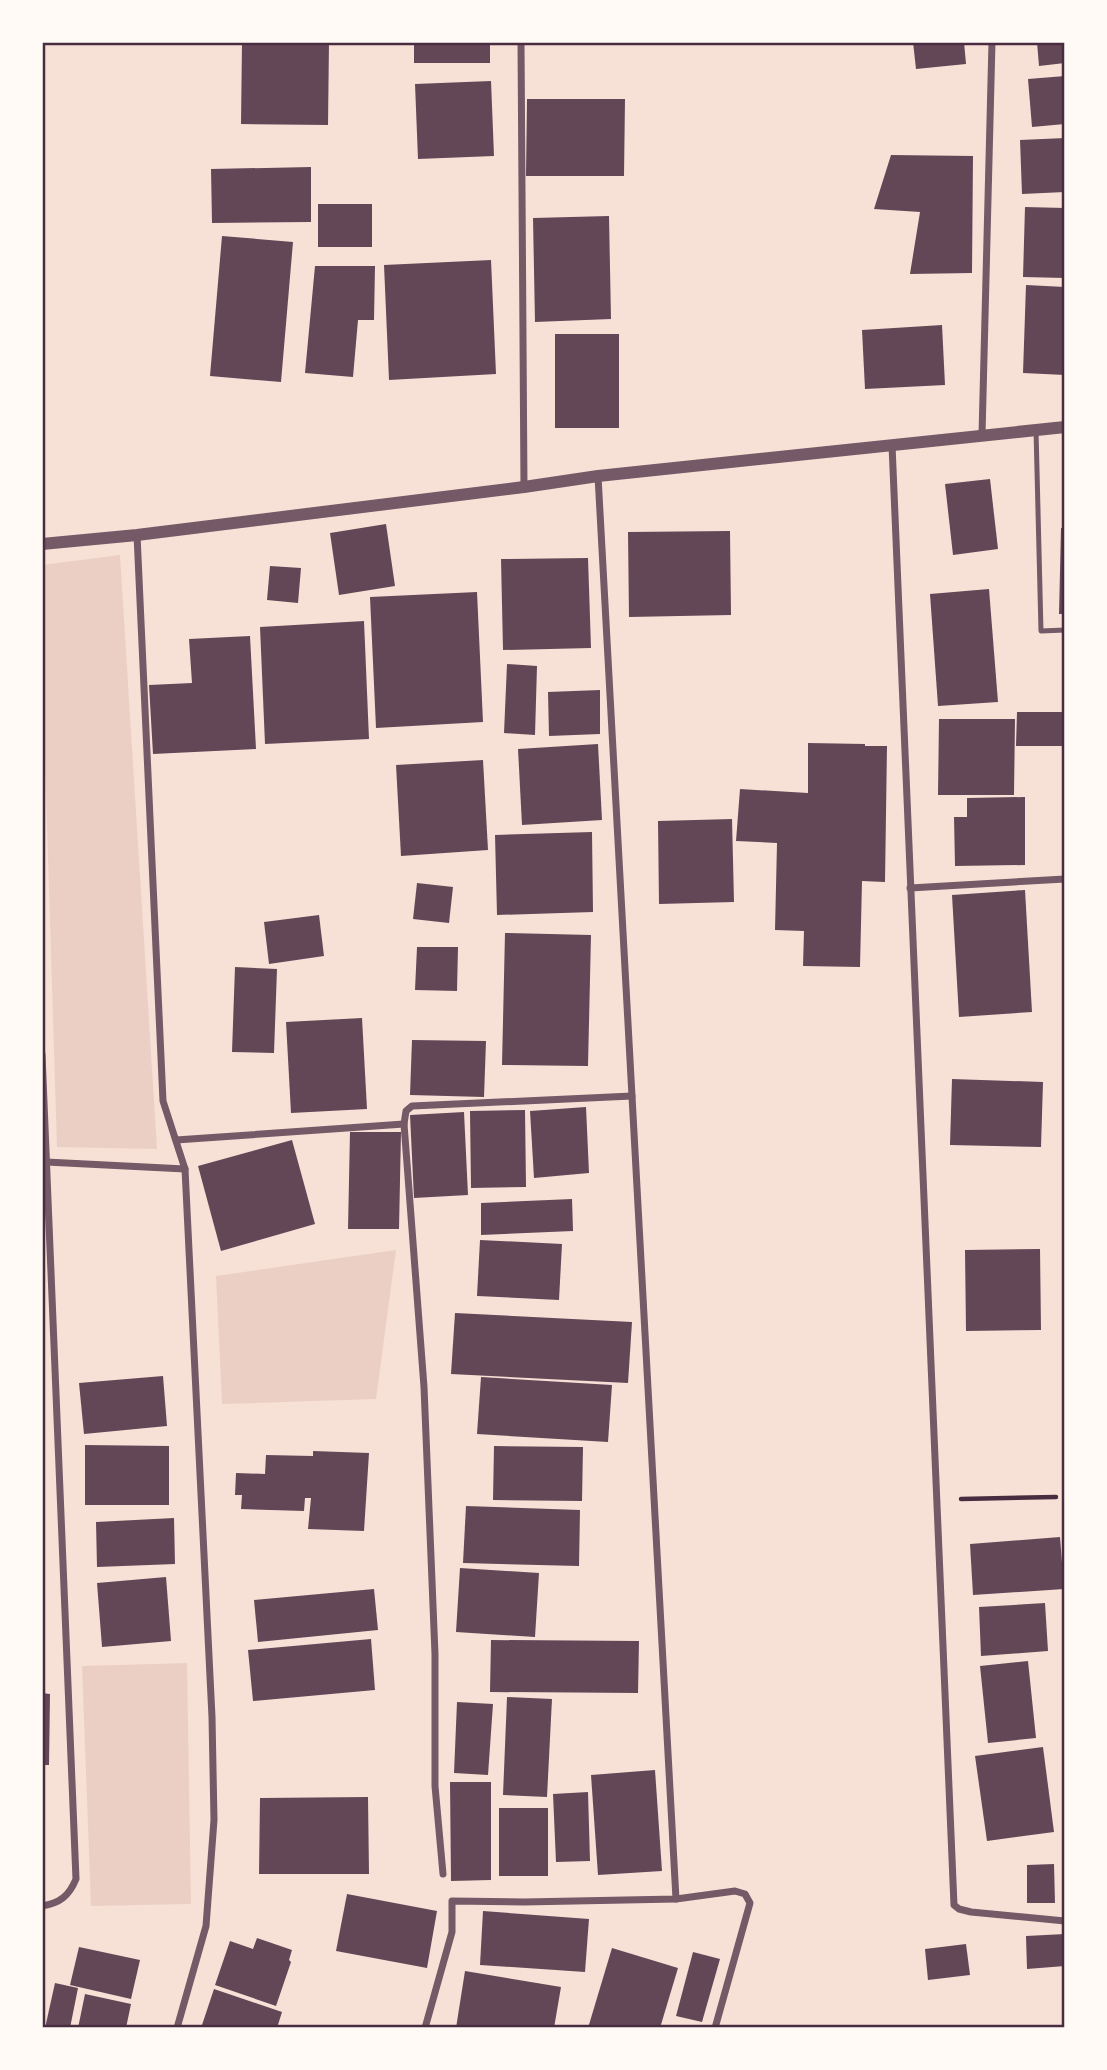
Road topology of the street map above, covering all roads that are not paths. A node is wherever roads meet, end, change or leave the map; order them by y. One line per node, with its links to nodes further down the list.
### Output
1 (521, 42): 8 (street)
2 (992, 42): 5 (street)
3 (1065, 427): 4 (street)
4 (1036, 430): 5 (street); 11 (lane)
5 (982, 435): 6 (street)
6 (892, 445): 7 (street); 13 (street)
7 (598, 476): 8 (street); 15 (street)
8 (524, 487): 9 (street)
9 (137, 535): 10 (street); 17 (street)
10 (42, 544)
11 (1065, 630)
12 (1065, 879): 13 (street)
13 (910, 888): 23 (street)
14 (42, 1054): 18 (street)
15 (632, 1096): 16 (street); 21 (street)
16 (404, 1124): 17 (street); 20 (street)
17 (176, 1140): 19 (street)
18 (47, 1162): 19 (street); 22 (street)
19 (185, 1169): 24 (street)
20 (443, 1874)
21 (676, 1899): 25 (street); 26 (street)
22 (42, 1906)
23 (1065, 1921)
24 (177, 2028)
25 (425, 2028)
26 (715, 2028)

